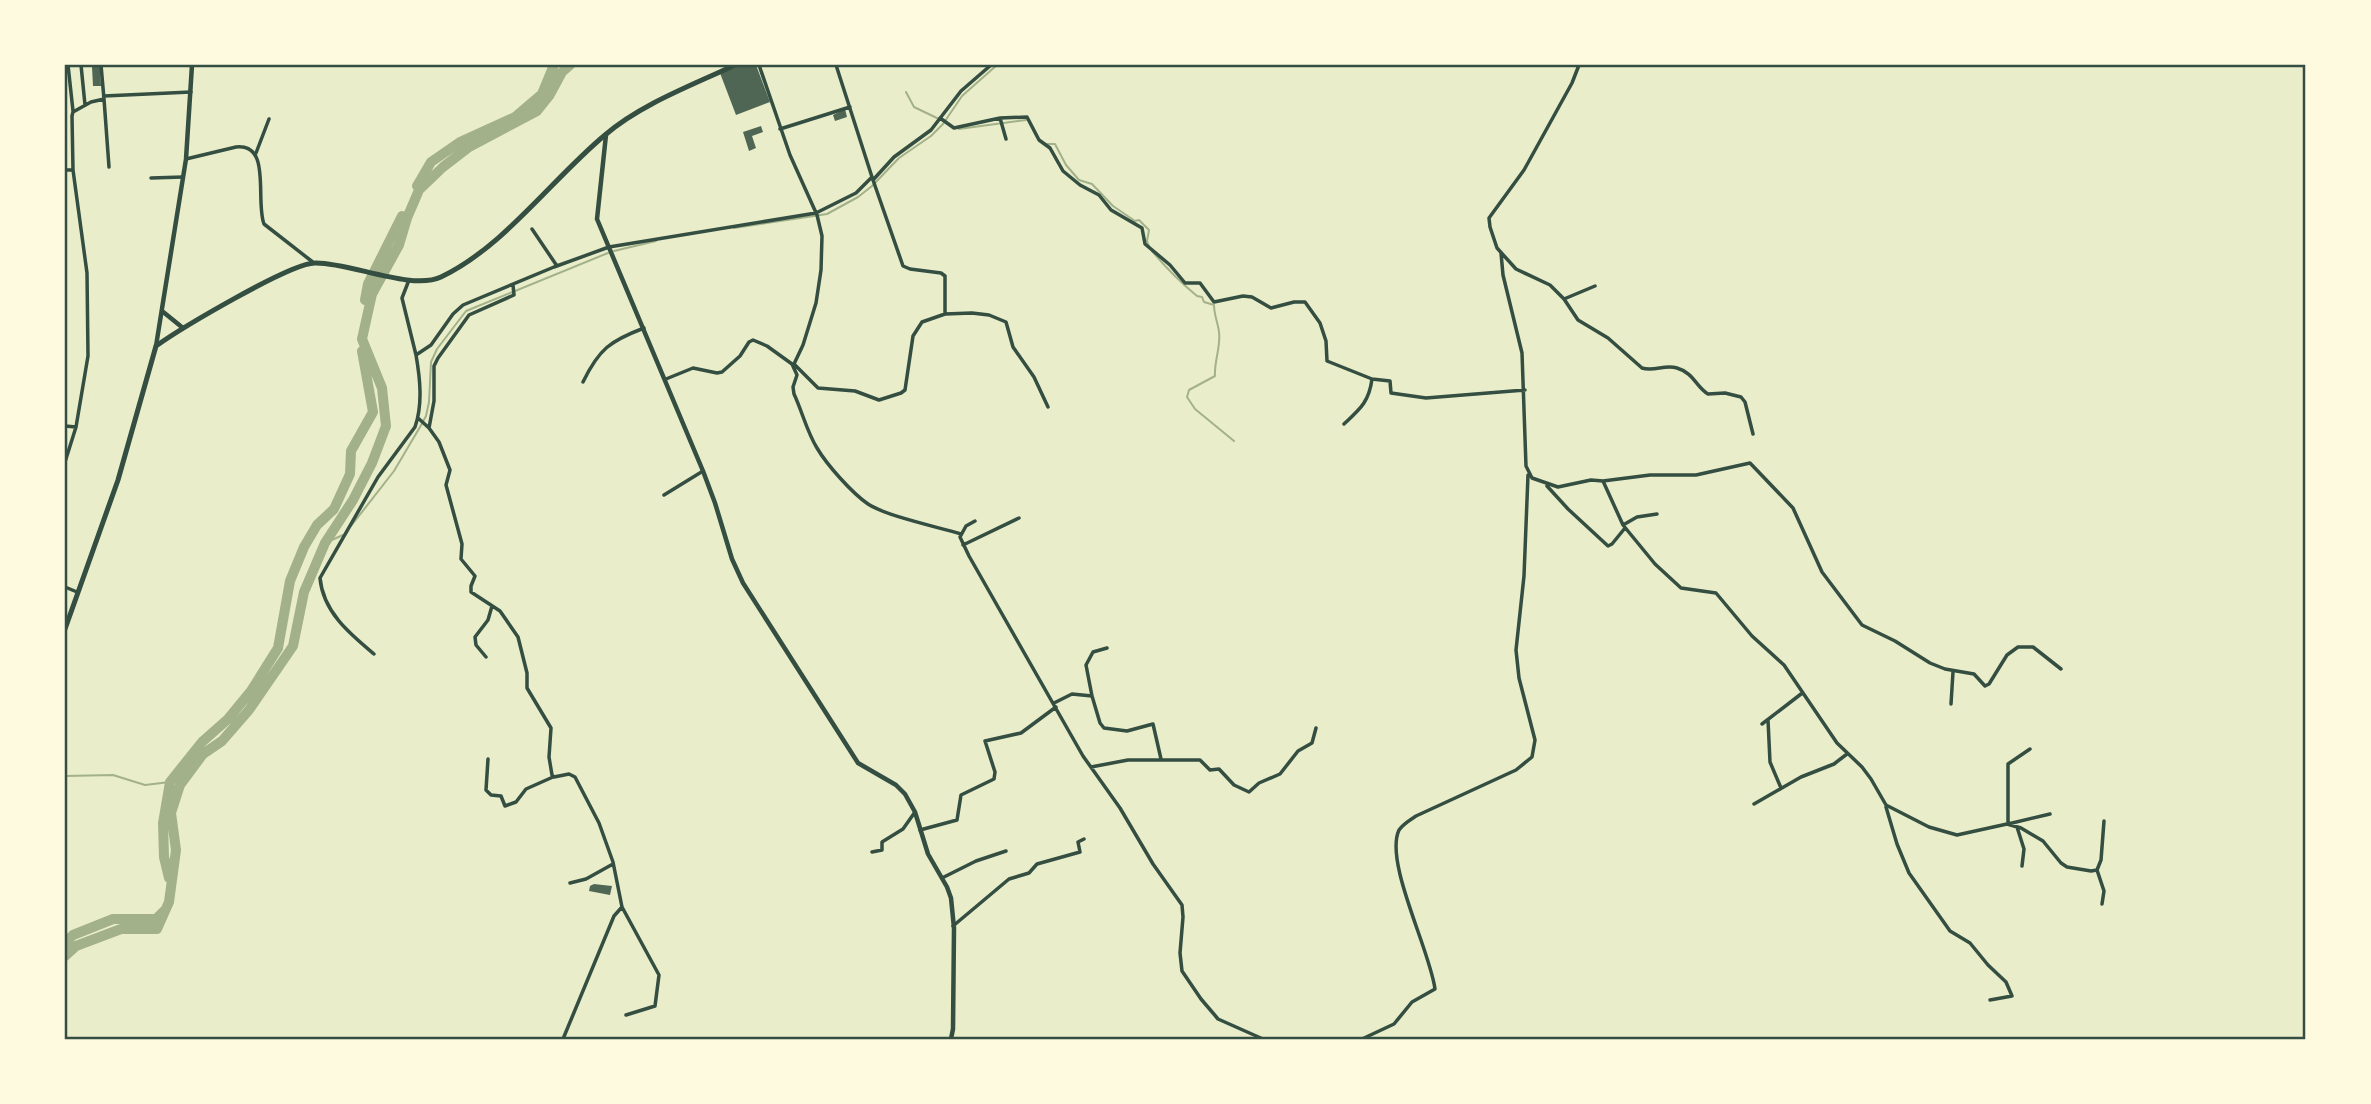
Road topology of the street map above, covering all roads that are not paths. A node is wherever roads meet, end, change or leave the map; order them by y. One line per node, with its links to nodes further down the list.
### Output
1 (68, 65): 14 (street)
2 (81, 65): 12 (street)
3 (102, 65): 11 (street)
4 (192, 65): 10 (street)
5 (735, 65): 19 (main road)
6 (759, 65): 18 (street)
7 (836, 65): 13 (street)
8 (991, 65): 17 (street)
9 (1579, 65): 32 (street)
10 (191, 92): 11 (street); 22 (street)
11 (104, 98): 12 (street); 23 (street)
12 (85, 105): 14 (street)
13 (850, 107): 18 (street); 28 (street)
14 (73, 112): 25 (street)
15 (1000, 118): 17 (street); 20 (street); 47 (street)
16 (269, 119): 21 (street)
17 (941, 121): 28 (street)
18 (780, 129): 29 (street)
19 (606, 133): 31 (street); 35 (main road)
20 (1006, 139)
21 (256, 153): 22 (street); 33 (street)
22 (186, 159): 26 (street)
23 (109, 167)
24 (65, 170): 25 (street)
25 (73, 170): 54 (street)
26 (183, 177): 27 (street); 39 (street)
27 (151, 178)
28 (873, 182): 29 (street); 40 (street)
29 (817, 214): 31 (street); 45 (street)
30 (532, 229): 34 (street)
31 (610, 248): 34 (street); 42 (street)
32 (1501, 253): 38 (street); 49 (street)
33 (314, 263): 35 (main road); 41 (main road)
34 (557, 266): 36 (street)
35 (409, 280): 44 (street)
36 (513, 286): 44 (street); 55 (street)
37 (1595, 286): 38 (street)
38 (1564, 299): 56 (street)
39 (162, 311): 41 (street); 43 (street)
40 (945, 314): 45 (street); 50 (street)
41 (183, 328): 43 (main road)
42 (644, 328): 46 (street); 48 (street)
43 (156, 346): 70 (main road)
44 (416, 355): 51 (street)
45 (794, 364): 46 (street); 67 (street)
46 (666, 379): 58 (street)
47 (1372, 379): 49 (street); 52 (street)
48 (583, 382)
49 (1525, 390): 59 (street)
50 (1048, 407)
51 (419, 419): 55 (street); 74 (street)
52 (1344, 424)
53 (65, 426): 54 (street)
54 (76, 427): 57 (street)
55 (427, 427): 71 (street)
56 (1753, 434)
57 (65, 463)
58 (703, 471): 62 (street); 94 (street)
59 (1528, 474): 61 (street); 116 (street)
60 (1603, 481): 61 (street); 66 (street); 77 (street)
61 (1545, 484): 66 (street)
62 (664, 495)
63 (1657, 513): 66 (street)
64 (1019, 518): 68 (street)
65 (975, 521): 67 (street)
66 (1624, 526): 78 (street)
67 (961, 534): 68 (street)
68 (963, 545): 81 (street)
69 (65, 587): 70 (street)
70 (79, 592): 72 (main road)
71 (492, 606): 75 (street); 90 (street)
72 (65, 629)
73 (1107, 648): 79 (street)
74 (374, 654)
75 (486, 657)
76 (2061, 669): 77 (street)
77 (1953, 671): 80 (street)
78 (1801, 694): 82 (street); 86 (street)
79 (1091, 696): 81 (street); 88 (street)
80 (1951, 704)
81 (1055, 705): 89 (street); 99 (street)
82 (1768, 720): 83 (street); 91 (street)
83 (1762, 724)
84 (1316, 728): 88 (street)
85 (2030, 749): 97 (street)
86 (1847, 753): 91 (street); 93 (street)
87 (488, 759): 90 (street)
88 (1161, 759): 89 (street)
89 (1091, 767): 115 (street)
90 (554, 777): 103 (street)
91 (1781, 788): 92 (street)
92 (1754, 804)
93 (1886, 805): 97 (street); 111 (street)
94 (915, 812): 99 (street); 102 (street)
95 (2050, 814): 97 (street)
96 (2104, 821): 105 (street)
97 (2008, 824): 98 (street)
98 (2017, 827): 104 (street); 105 (street)
99 (920, 830): 106 (street)
100 (1084, 839): 110 (street)
101 (1006, 850): 106 (street)
102 (872, 852)
103 (613, 864): 107 (street); 109 (street)
104 (2022, 866)
105 (2097, 870): 108 (street)
106 (942, 878): 110 (street)
107 (570, 883)
108 (2102, 904)
109 (622, 907): 112 (street); 113 (street)
110 (953, 926): 114 (street)
111 (1990, 1000)
112 (626, 1015)
113 (563, 1039)
114 (951, 1039)
115 (1264, 1039)
116 (1362, 1039)

